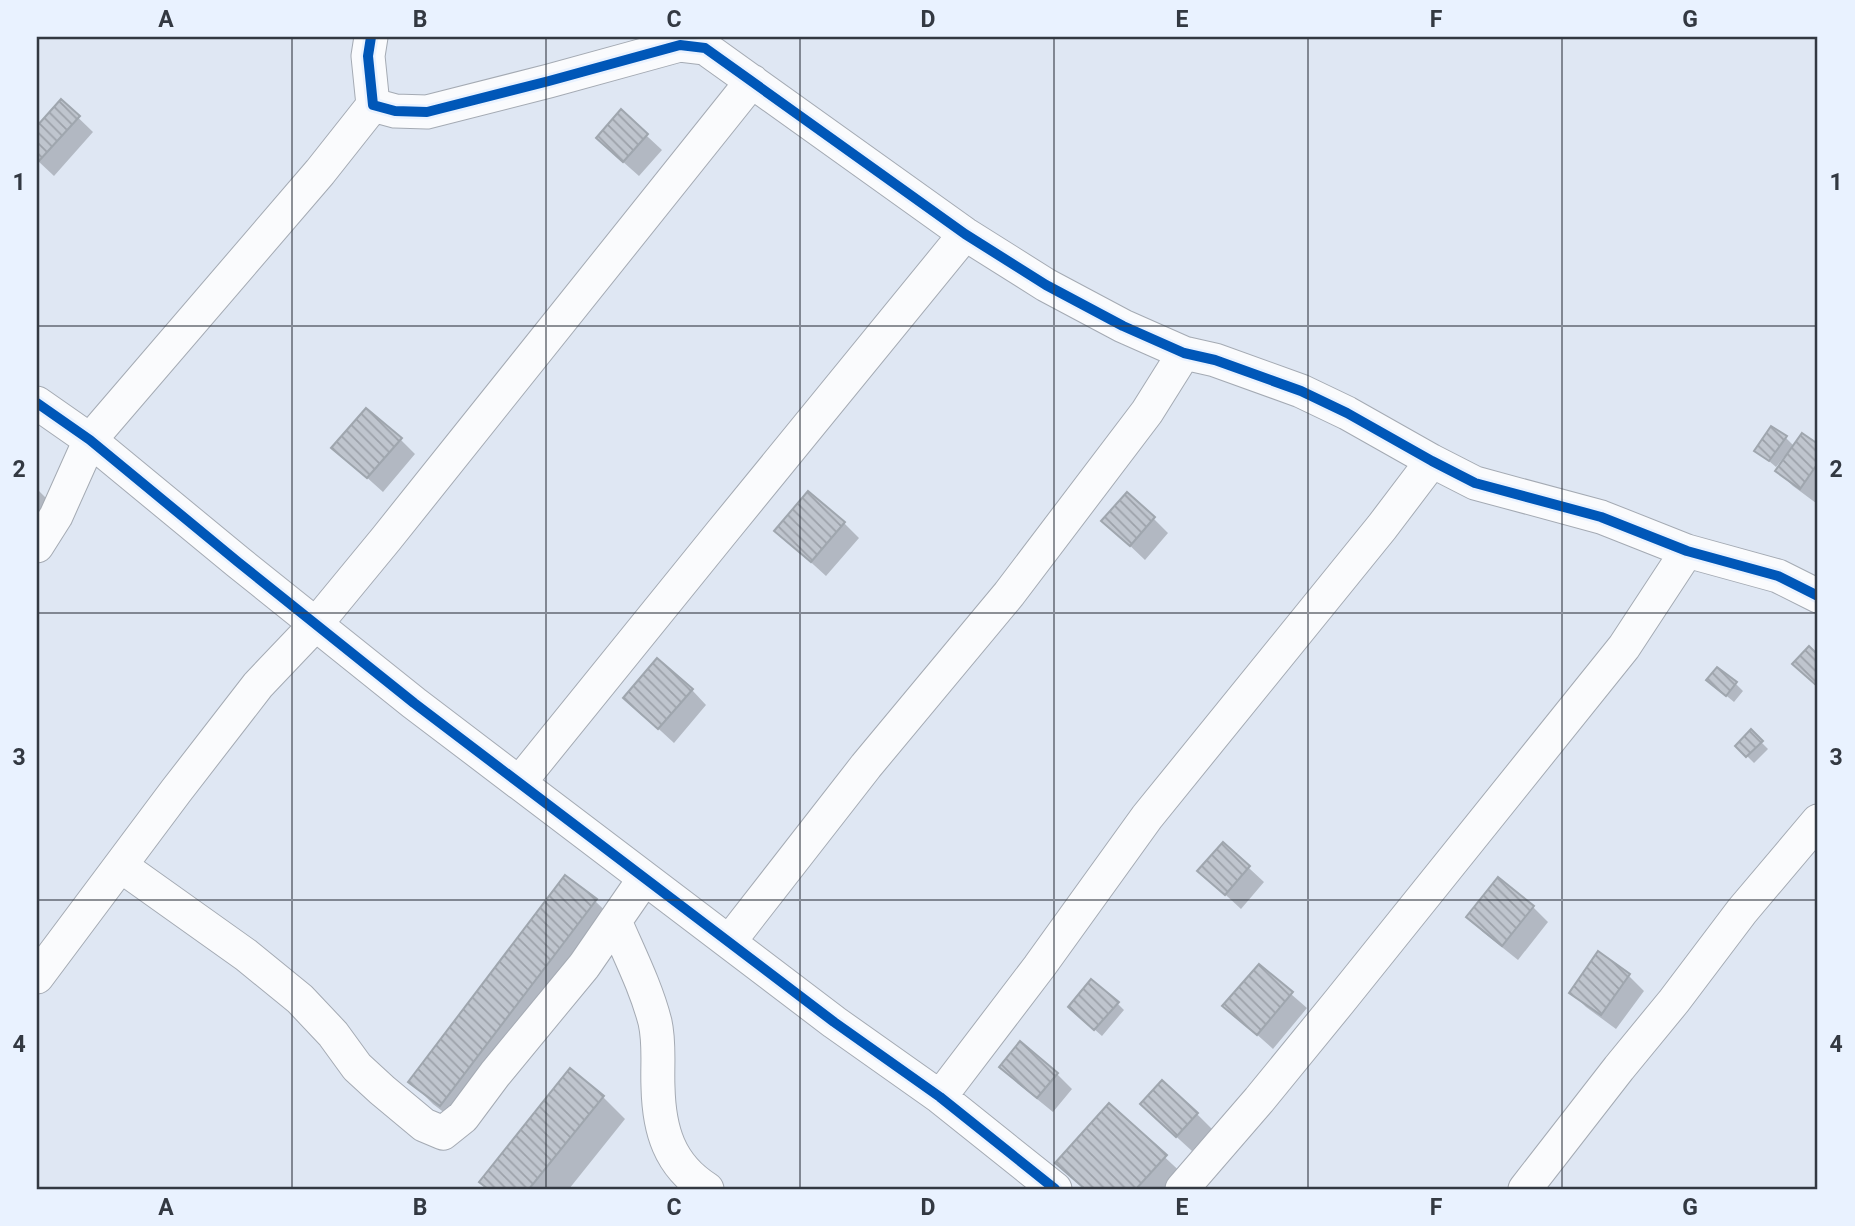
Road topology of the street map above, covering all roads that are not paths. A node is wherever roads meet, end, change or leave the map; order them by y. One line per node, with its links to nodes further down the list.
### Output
1 (370, 37): 3 (street)
2 (752, 81): 3 (street); 4 (street); 12 (street)
3 (373, 105): 7 (street)
4 (965, 234): 5 (street); 13 (street)
5 (1184, 353): 8 (street); 18 (street)
6 (37, 403): 7 (street)
7 (90, 440): 9 (street); 12 (street)
8 (1432, 461): 10 (street); 20 (street)
9 (37, 546)
10 (1687, 551): 11 (street); 23 (street)
11 (1818, 596)
12 (316, 624): 13 (street); 15 (street)
13 (519, 783): 16 (street)
14 (1818, 821): 24 (street)
15 (121, 866): 17 (street); 19 (street)
16 (644, 879): 17 (street); 18 (street)
17 (615, 921): 21 (street)
18 (729, 942): 20 (street)
19 (37, 977)
20 (940, 1097): 22 (street)
21 (707, 1189)
22 (1055, 1189)
23 (1182, 1189)
24 (1525, 1189)

